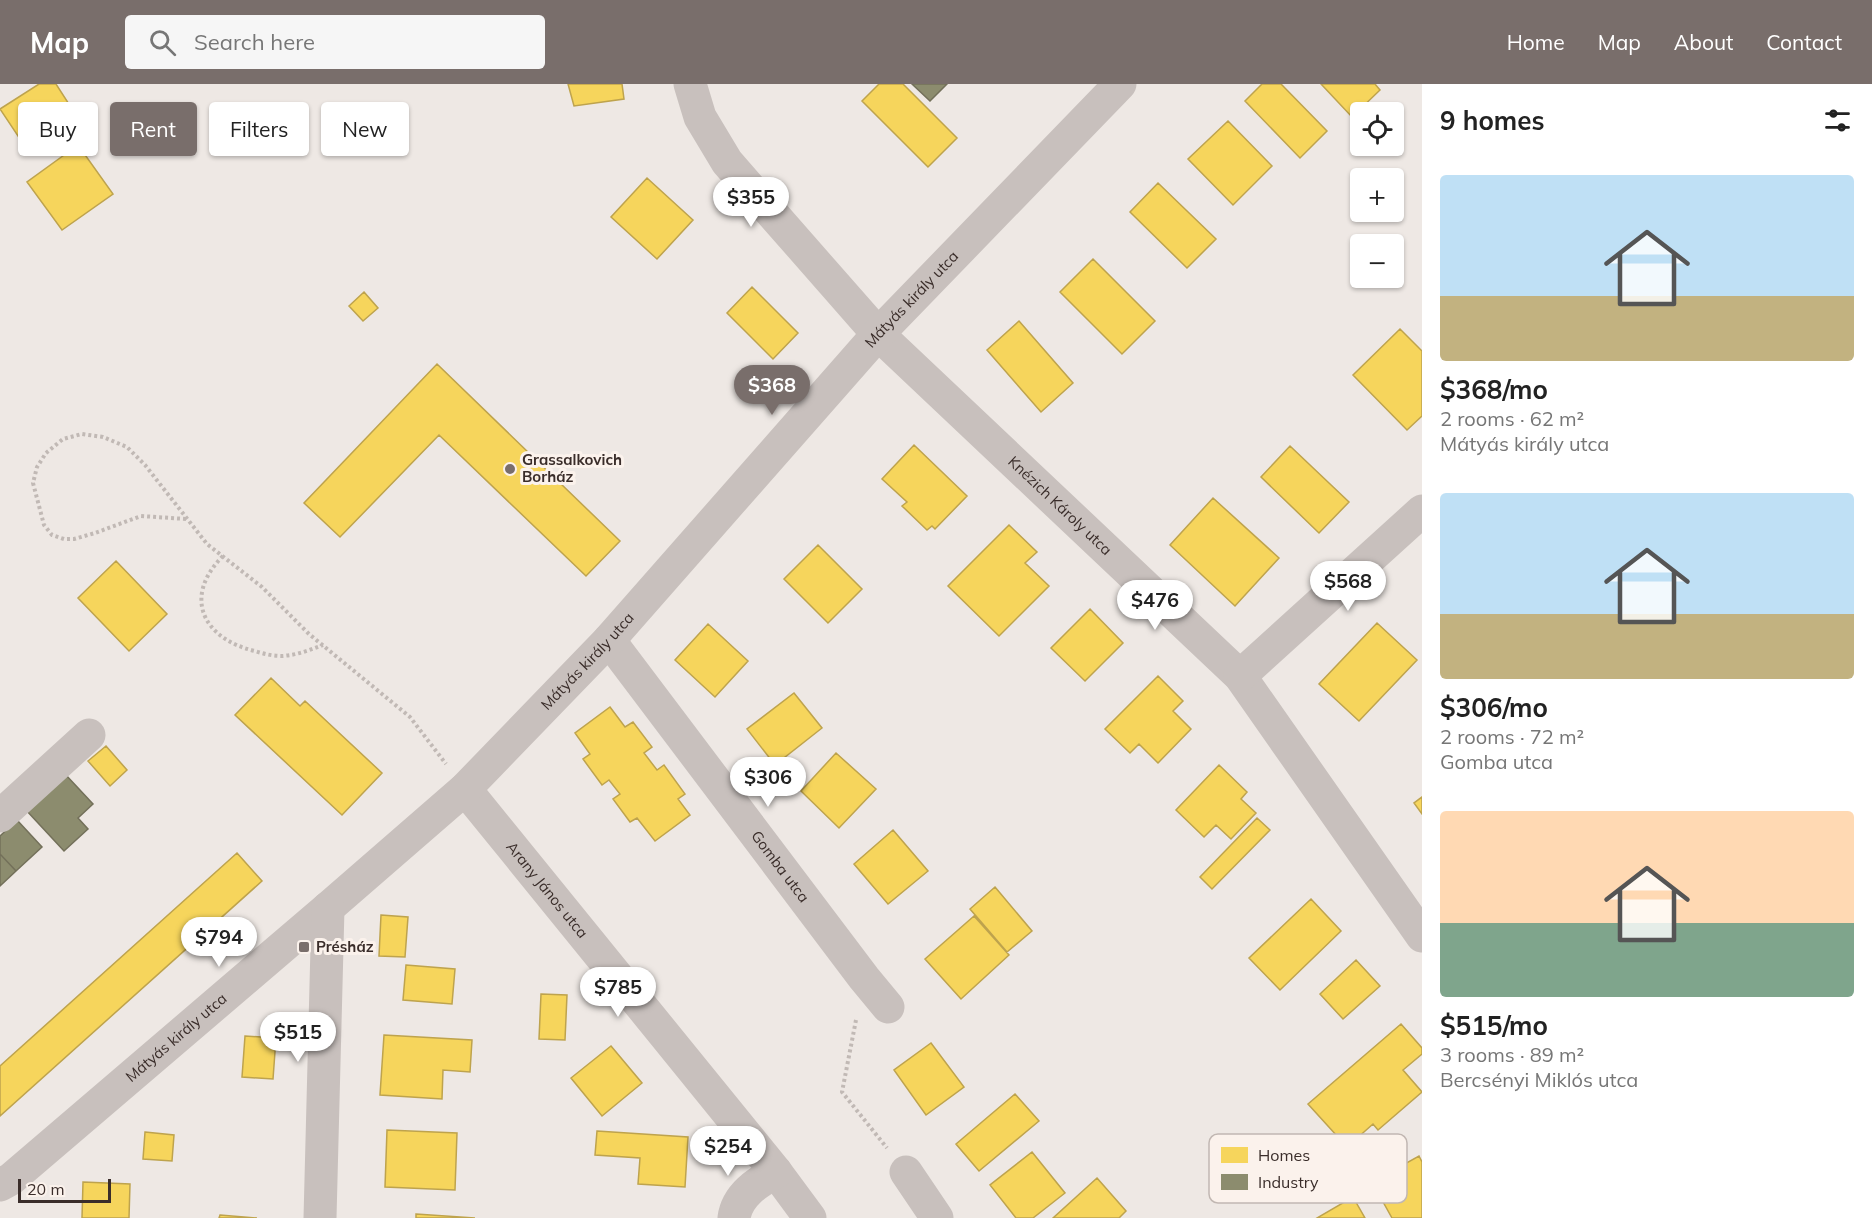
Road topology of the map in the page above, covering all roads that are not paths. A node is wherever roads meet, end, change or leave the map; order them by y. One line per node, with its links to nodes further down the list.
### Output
1 (690, 84): 3 (street, Knézich Károly utca)
2 (1120, 84): 3 (street, Mátyás király utca)
3 (878, 334): 5 (street, Mátyás király utca); 6 (street, Knézich Károly utca)
4 (1422, 511): 6 (street)
5 (609, 640): 8 (street, Mátyás király utca); 12 (street, Gomba utca)
6 (1240, 676): 11 (street, Knézich Károly utca)
7 (89, 735): 9 (street)
8 (465, 789): 10 (street, Mátyás király utca); 13 (street, Arany János utca)
9 (0, 816)
10 (328, 909): 15 (street, Mátyás király utca); 16 (street)
11 (1422, 936)
12 (888, 1006)
13 (776, 1172): 17 (street); 18 (street, Arany János utca)
14 (906, 1172): 19 (street)
15 (0, 1185)
16 (320, 1218)
17 (735, 1218)
18 (810, 1218)
19 (937, 1218)

